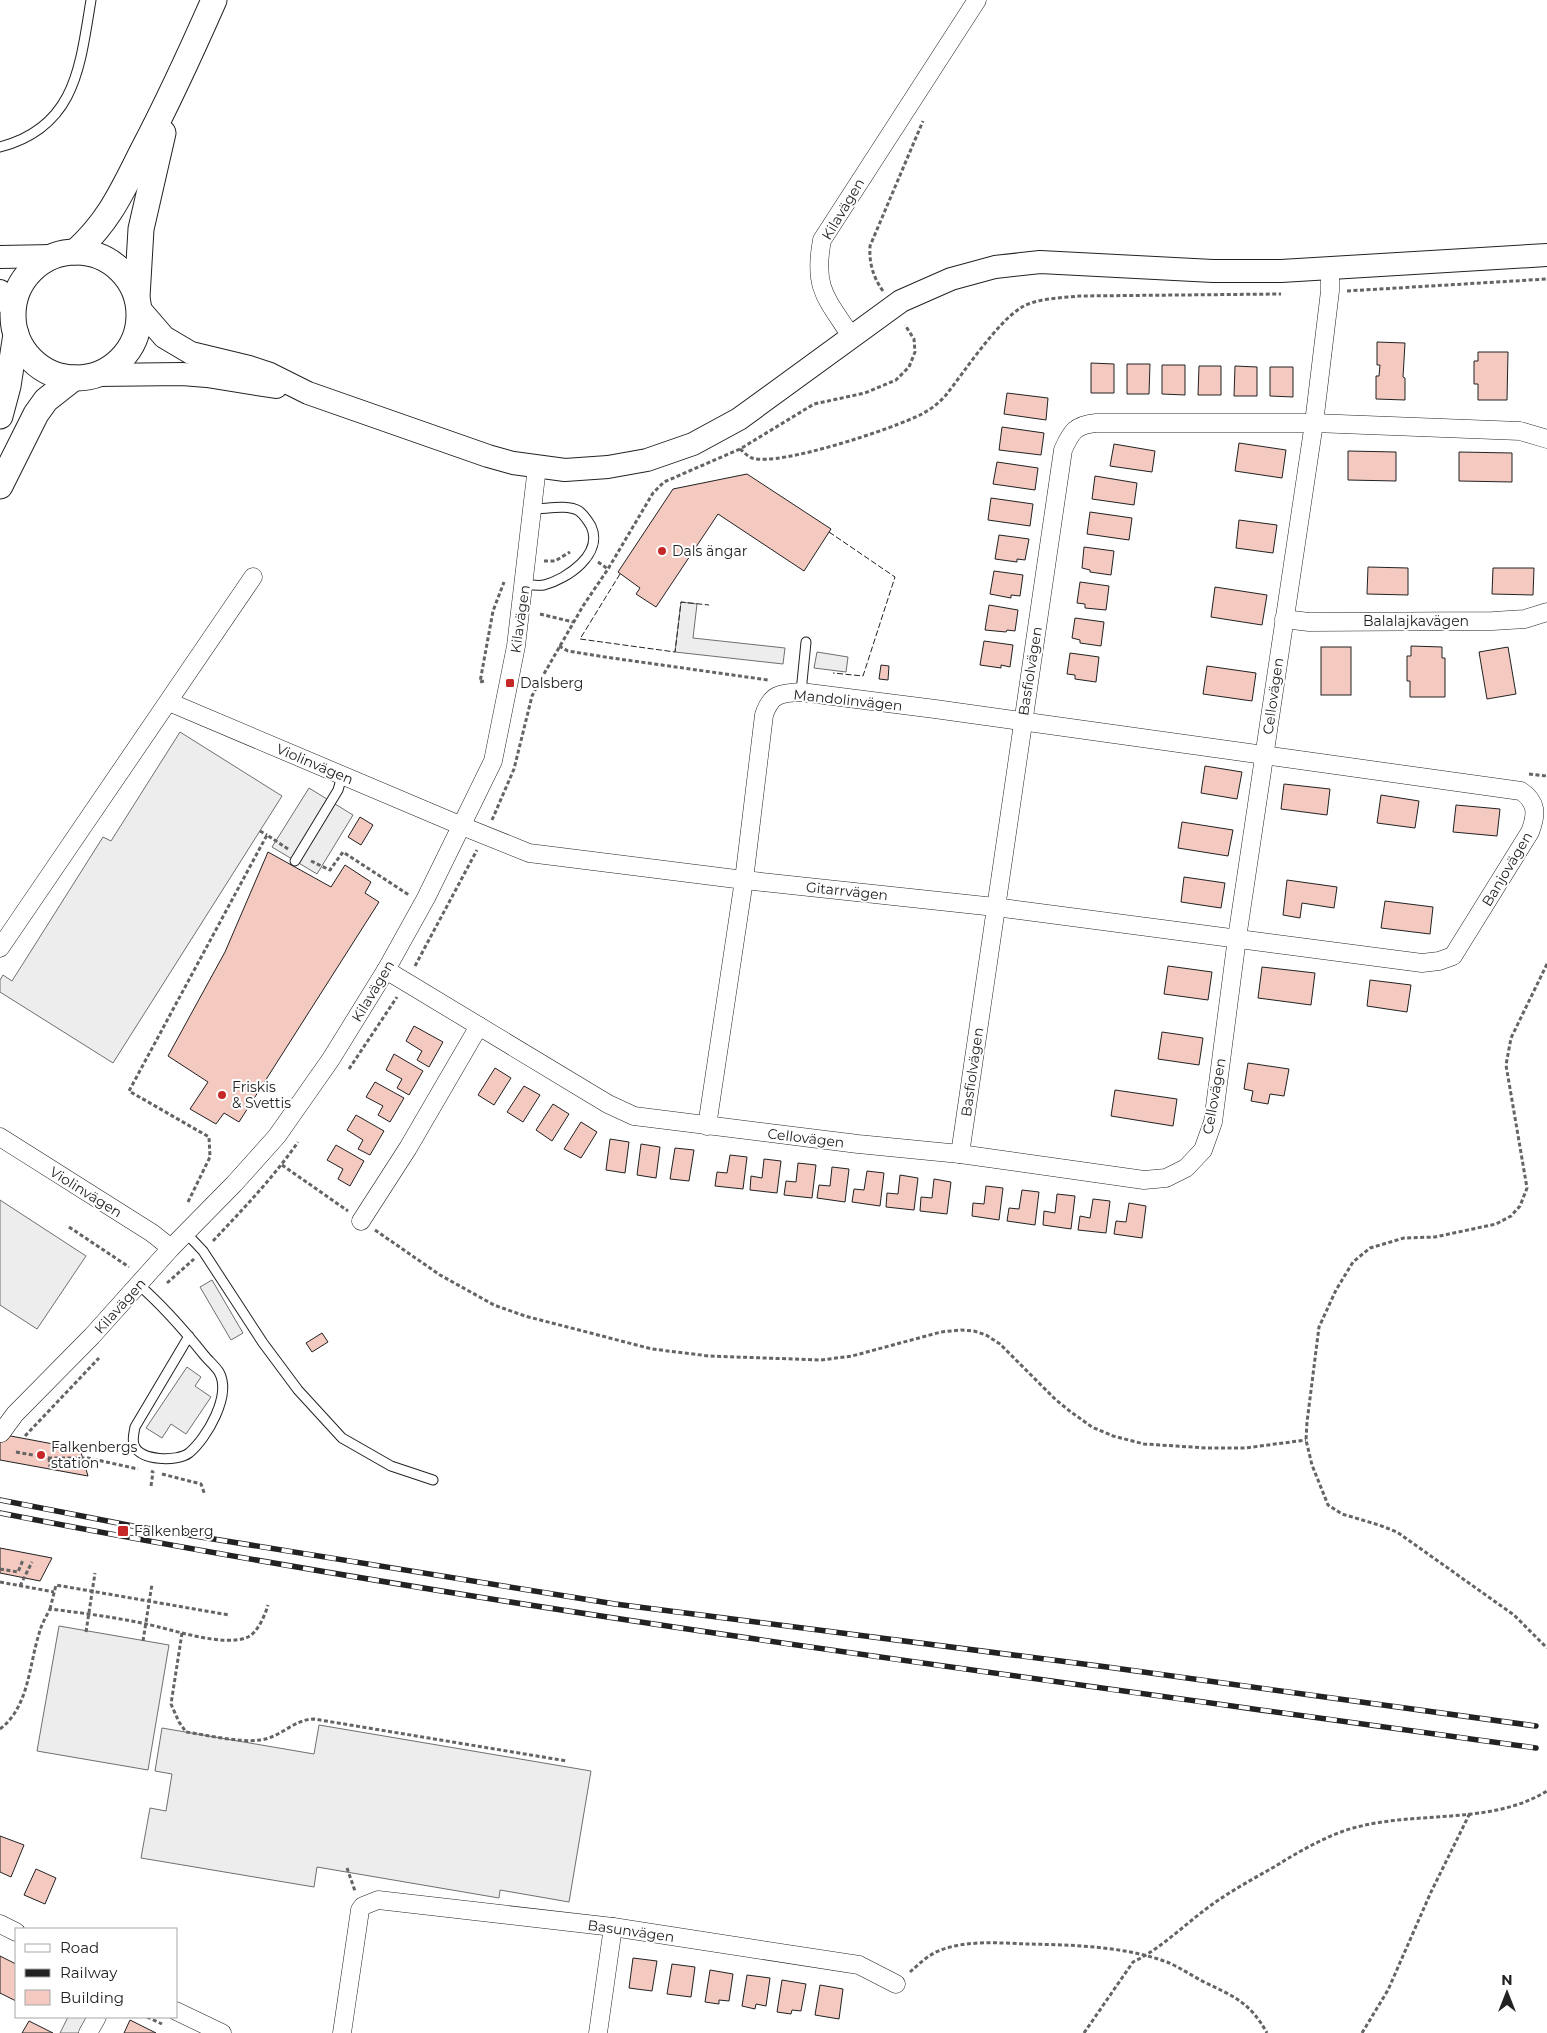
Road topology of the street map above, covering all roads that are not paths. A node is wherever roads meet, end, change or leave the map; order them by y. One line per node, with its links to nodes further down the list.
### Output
1 (91, 0): 5 (lane)
2 (214, 0): 4 (main road)
3 (977, 0): 13 (street, Kilavägen)
4 (175, 90): 6 (main road); 11 (main road)
5 (0, 147)
6 (64, 254): 8 (street); 11 (main road); 12 (main road)
7 (1547, 255): 9 (street)
8 (0, 257)
9 (1330, 269): 13 (street); 17 (street, Cellovägen)
10 (0, 291): 12 (street)
11 (138, 303): 14 (main road); 15 (street)
12 (15, 323): 14 (main road); 16 (main road)
13 (851, 336): 19 (street)
14 (85, 376): 15 (street); 20 (main road)
15 (308, 393): 19 (street)
16 (0, 416)
17 (1314, 423): 18 (street); 25 (street, Cellovägen); 29 (street, Basfiolvägen)
18 (1547, 439)
19 (538, 467): 21 (street, Kilavägen)
20 (0, 486)
21 (533, 509): 23 (street, Kilavägen); 23 (lane)
22 (253, 577): 28 (street)
23 (525, 584): 32 (street, Kilavägen)
24 (1547, 612): 25 (street, Balalajkavägen)
25 (1284, 619): 30 (street, Cellovägen)
26 (806, 642): 27 (lane)
27 (801, 692): 29 (street, Mandolinvägen); 34 (street, Mandolinvägen)
28 (169, 702): 31 (street, Violinvägen); 37 (street)
29 (1022, 721): 30 (street, Mandolinvägen); 35 (street, Basfiolvägen)
30 (1264, 756): 36 (street, Cellovägen); 36 (street, Banjovägen)
31 (342, 776): 32 (street, Violinvägen); 33 (lane)
32 (462, 826): 34 (street, Gitarrvägen); 38 (street, Kilavägen)
33 (296, 858)
34 (744, 880): 35 (street, Gitarrvägen); 40 (street, Mandolinvägen)
35 (995, 907): 36 (street, Gitarrvägen); 42 (street, Basfiolvägen)
36 (1237, 938): 42 (street, Cellovägen)
37 (0, 948)
38 (386, 970): 39 (street, Cellovägen); 44 (street, Kilavägen)
39 (479, 1026): 40 (street, Cellovägen); 43 (street)
40 (708, 1126): 42 (street, Cellovägen)
41 (0, 1138): 45 (street, Violinvägen)
42 (960, 1154)
43 (361, 1221)
44 (186, 1233): 45 (street, Kilavägen); 49 (lane)
45 (172, 1248): 46 (street, Kilavägen)
46 (136, 1277): 47 (lane); 48 (street, Kilavägen)
47 (190, 1336): 47 (lane)
48 (1, 1433)
49 (433, 1480)
50 (0, 1924): 52 (street)
51 (613, 1927): 53 (street, Basunvägen); 58 (street, Basunvägen); 59 (street)
52 (15, 1932)
53 (896, 1984)
54 (178, 2011): 57 (street)
55 (96, 2018): 56 (street)
56 (88, 2033)
57 (222, 2033)
58 (342, 2033)
59 (598, 2033)

